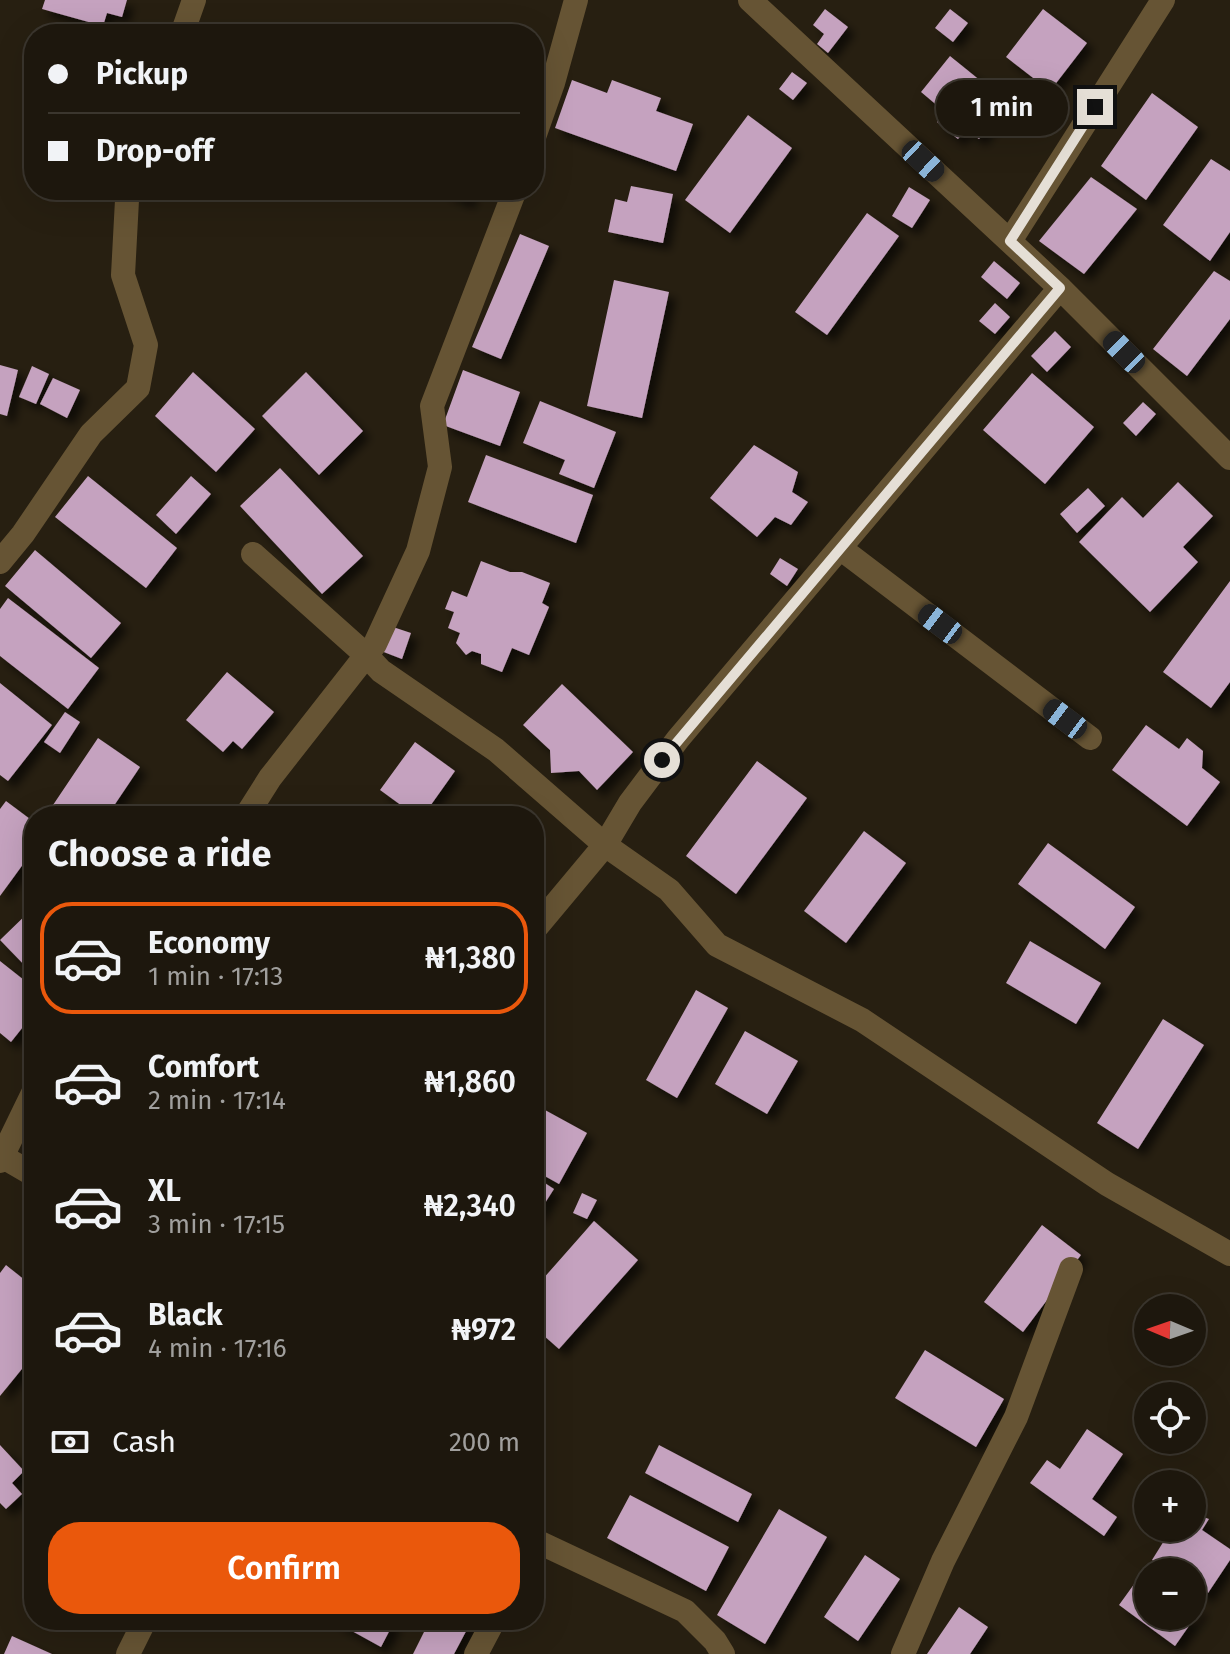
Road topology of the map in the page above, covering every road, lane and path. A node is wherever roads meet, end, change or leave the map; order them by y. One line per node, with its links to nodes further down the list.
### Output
1 (194, 0): 5 (street)
2 (576, 0): 6 (street)
3 (750, 0): 9 (street)
4 (1163, 0): 9 (street)
5 (186, 24)
6 (544, 109)
7 (127, 200): 14 (street)
8 (511, 200): 15 (street)
9 (1010, 241): 10 (street)
10 (1060, 288): 11 (street); 12 (street)
11 (1230, 458)
12 (840, 548): 16 (street); 18 (street)
13 (253, 554): 15 (street)
14 (0, 562)
15 (366, 655): 17 (street); 18 (street)
16 (1090, 738)
17 (252, 806)
18 (605, 845): 19 (street); 23 (street)
19 (544, 918)
20 (24, 1111): 21 (street)
21 (1, 1158): 22 (street)
22 (24, 1170)
23 (1230, 1254)
24 (1071, 1269): 31 (street)
25 (544, 1546): 30 (street)
26 (140, 1630): 28 (street)
27 (489, 1630): 29 (street)
28 (128, 1654)
29 (476, 1654)
30 (723, 1654)
31 (903, 1654)

